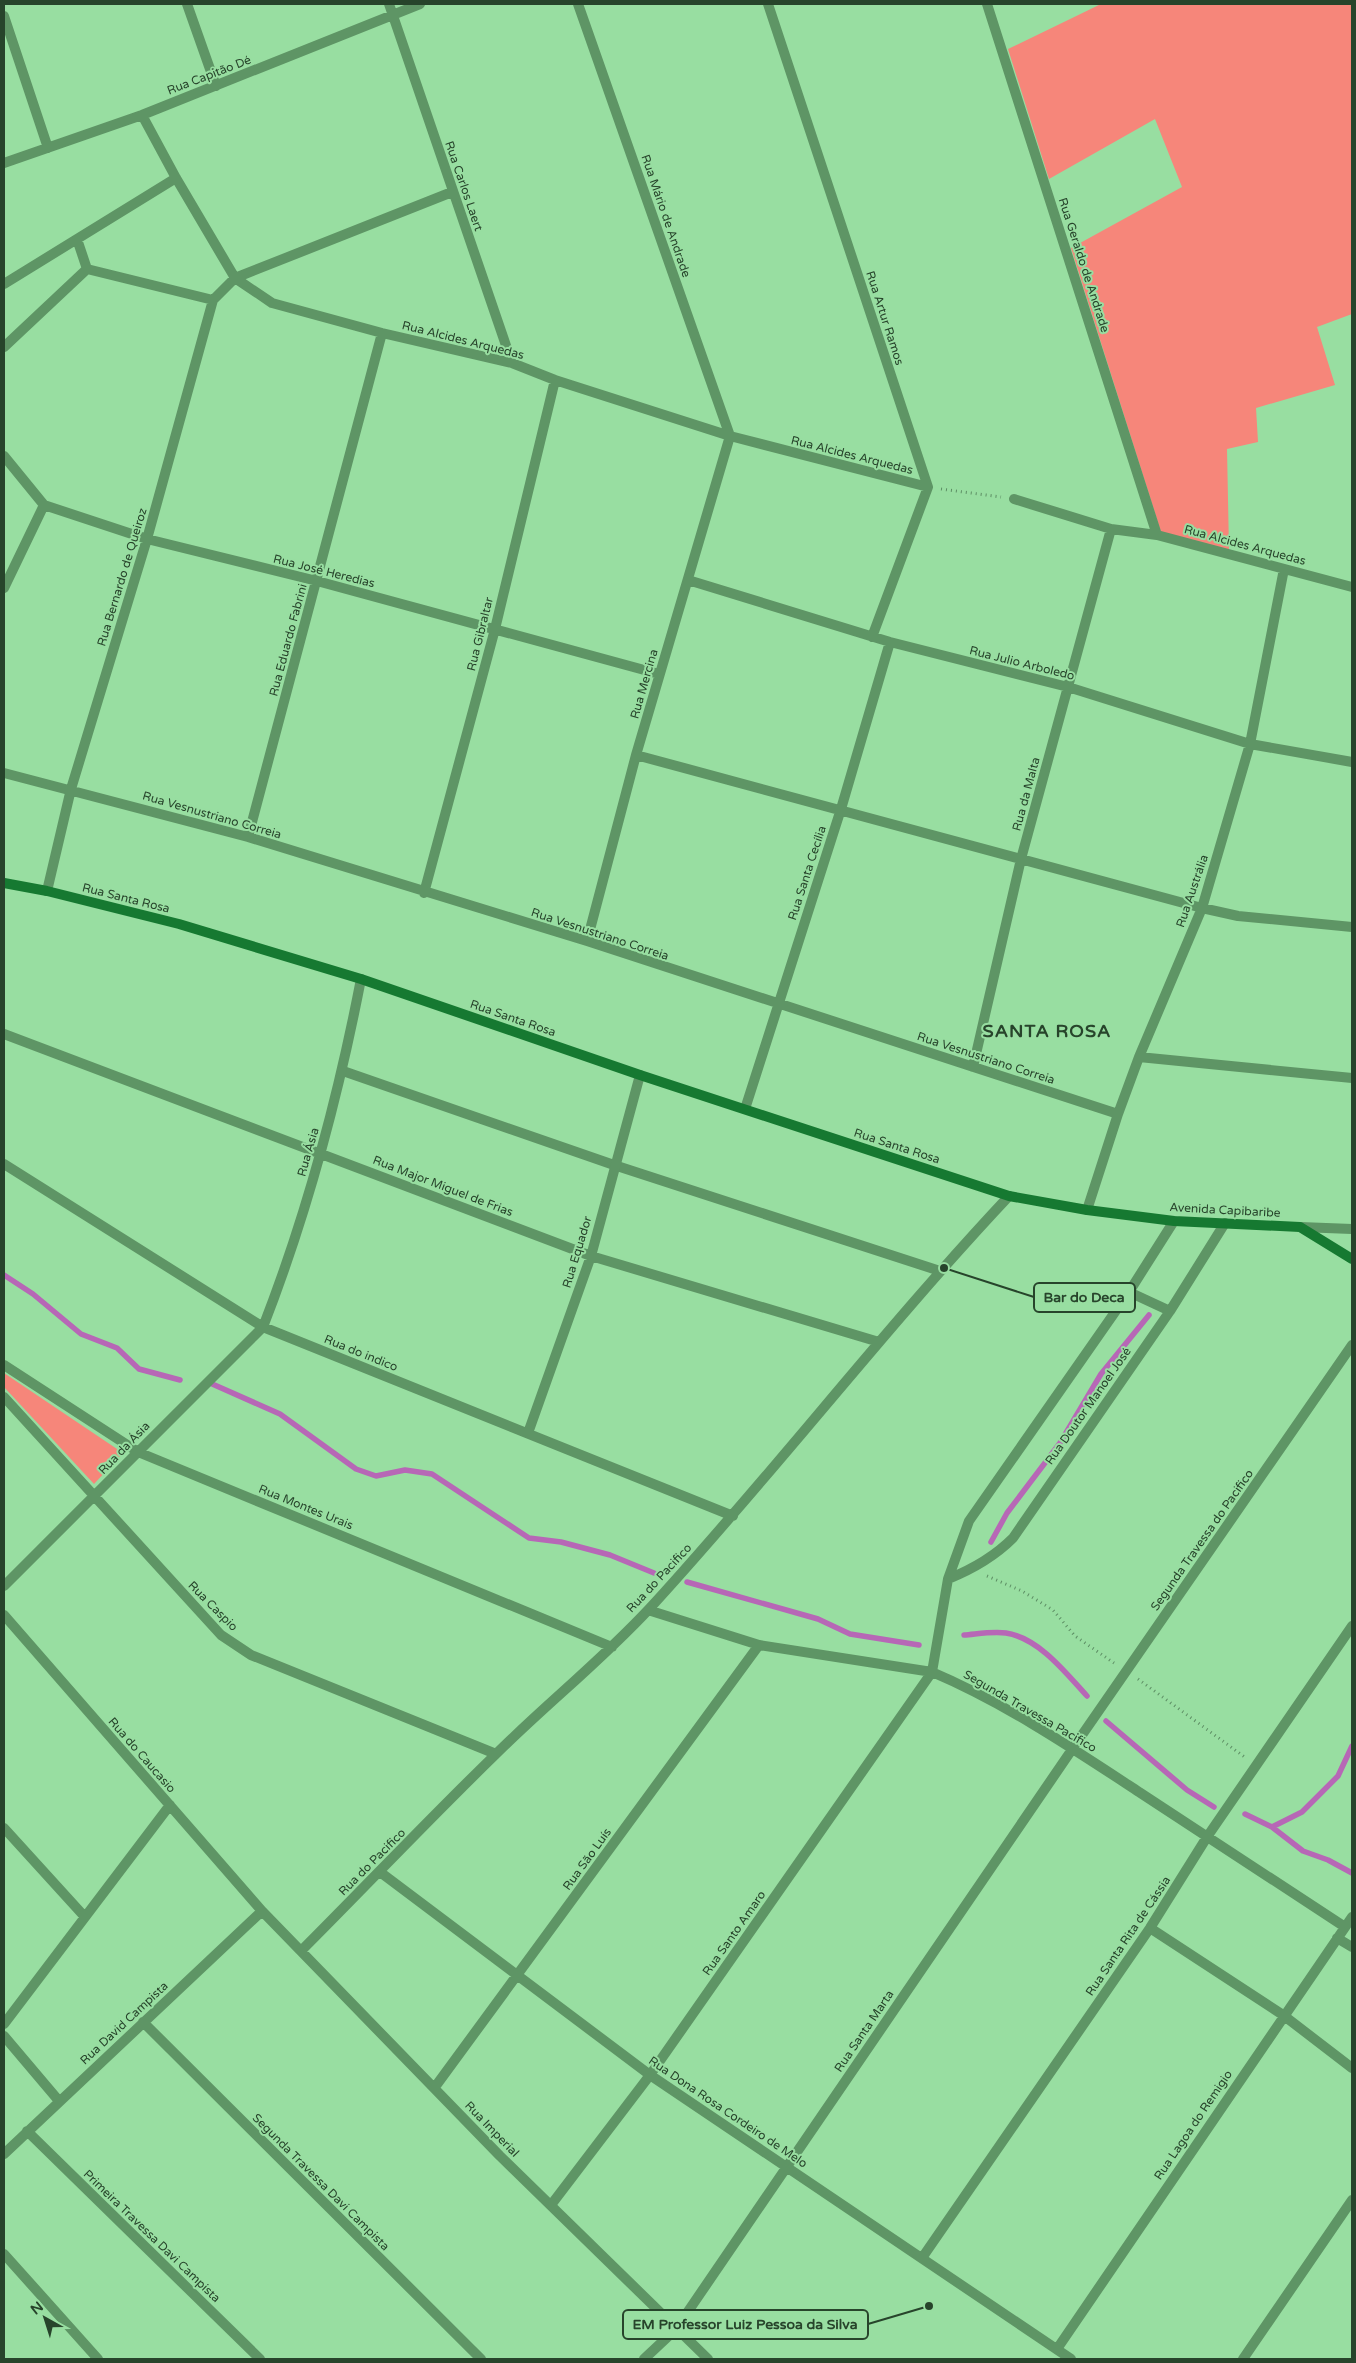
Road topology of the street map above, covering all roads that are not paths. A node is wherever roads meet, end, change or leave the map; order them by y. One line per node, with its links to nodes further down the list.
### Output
1 (186, 4): 9 (street)
2 (390, 4): 8 (street, Rua Carlos Laert)
3 (420, 4): 8 (street, Rua Capitão Dé)
4 (578, 4): 24 (street, Rua Mário de Andrade)
5 (768, 4): 26 (street, Rua Artur Ramos)
6 (987, 4): 30 (street, Rua Geraldo de Andrade)
7 (4, 16): 11 (street)
8 (394, 16): 9 (street, Rua Capitão Dé); 14 (street, Rua Carlos Laert)
9 (216, 86): 10 (street, Rua Capitão Dé)
10 (142, 115): 11 (street, Rua Capitão Dé); 13 (street, Rua Alcides Arquedas)
11 (48, 148): 12 (street, Rua Capitão Dé)
12 (4, 163)
13 (176, 178): 15 (street); 17 (street, Rua Alcides Arquedas)
14 (452, 192): 17 (street); 22 (street, Rua Carlos Laert)
15 (77, 239): 16 (street); 18 (street)
16 (87, 269): 19 (street); 21 (street)
17 (235, 278): 19 (street, Rua Bernardo de Queiroz); 20 (street, Rua Alcides Arquedas)
18 (4, 284)
19 (213, 300): 31 (street, Rua Bernardo de Queiroz)
20 (382, 333): 22 (street, Rua Alcides Arquedas); 34 (street, Rua Eduardo Fabrini)
21 (4, 347)
22 (512, 363): 23 (street, Rua Alcides Arquedas)
23 (555, 380): 24 (street, Rua Alcides Arquedas); 37 (street, Rua Gibraltar)
24 (730, 436): 26 (street, Rua Alcides Arquedas); 33 (street, Rua Mercina)
25 (4, 456): 28 (street)
26 (928, 487): 38 (street)
27 (1014, 499): 29 (street, Rua Alcides Arquedas)
28 (44, 505): 31 (street, Rua José Heredias); 36 (street)
29 (1111, 529): 30 (street, Rua Alcides Arquedas); 41 (street, Rua da Malta)
30 (1157, 535): 32 (street, Rua Alcides Arquedas)
31 (147, 539): 34 (street, Rua José Heredias); 46 (street, Rua Bernardo de Queiroz)
32 (1284, 569): 35 (street, Rua Alcides Arquedas); 42 (street, Rua Austrália)
33 (688, 580): 38 (street, Rua Julio Arboledo); 40 (street, Rua Mercina)
34 (317, 581): 37 (street, Rua José Heredias); 48 (street, Rua Eduardo Fabrini)
35 (1352, 587)
36 (4, 588)
37 (495, 629): 40 (street, Rua José Heredias); 52 (street, Rua Gibraltar)
38 (872, 637): 39 (street, Rua Julio Arboledo)
39 (890, 642): 41 (street, Rua Julio Arboledo); 47 (street, Rua Santa Cecília)
40 (659, 674): 43 (street, Rua Mercina)
41 (1068, 687): 42 (street, Rua Julio Arboledo); 49 (street, Rua da Malta)
42 (1250, 744): 44 (street, Rua Julio Arboledo); 53 (street, Rua Austrália)
43 (636, 755): 47 (street); 55 (street, Rua Mercina)
44 (1352, 762)
45 (4, 773): 46 (street, Rua Vesnustriano Correia)
46 (71, 789): 48 (street, Rua Vesnustriano Correia); 51 (street, Rua Bernardo de Queiroz)
47 (841, 809): 49 (street); 57 (street, Rua Santa Cecília)
48 (248, 837): 52 (street, Rua Vesnustriano Correia)
49 (1021, 858): 53 (street); 60 (street, Rua da Malta)
50 (4, 883): 51 (street, Rua Santa Rosa)
51 (47, 891): 56 (street, Rua Santa Rosa)
52 (424, 893): 55 (street, Rua Vesnustriano Correia)
53 (1202, 908): 54 (street); 59 (street, Rua Austrália)
54 (1352, 927)
55 (587, 942): 57 (street, Rua Vesnustriano Correia)
56 (362, 979): 61 (street, Rua Ásia); 62 (street, Rua Santa Rosa)
57 (778, 1004): 60 (street, Rua Vesnustriano Correia); 64 (street, Rua Santa Cecília)
58 (4, 1034): 66 (street, Rua Major Miguel de Frias)
59 (1139, 1057): 63 (street); 65 (street, Rua Austrália)
60 (973, 1067): 65 (street, Rua Vesnustriano Correia)
61 (343, 1072): 66 (street, Rua Ásia); 68 (street)
62 (640, 1075): 64 (street, Rua Santa Rosa); 68 (street, Rua Equador)
63 (1352, 1078)
64 (745, 1109): 69 (street, Rua Santa Rosa)
65 (1118, 1114): 70 (street, Rua Austrália)
66 (321, 1154): 75 (street, Rua Major Miguel de Frias); 80 (street, Rua Ásia)
67 (4, 1164): 80 (street, Rua do indico)
68 (614, 1165): 75 (street, Rua Equador); 77 (street)
69 (1009, 1196): 70 (street, Rua Santa Rosa); 77 (street, Rua do Pacifico)
70 (1087, 1210): 71 (street, Avenida Capibaribe)
71 (1174, 1221): 72 (street, Avenida Capibaribe); 78 (street)
72 (1224, 1223): 73 (street, Avenida Capibaribe); 79 (street, Rua Doutor Manoel José)
73 (1300, 1227): 74 (street); 76 (street, Avenida Capibaribe)
74 (1352, 1229)
75 (591, 1256): 81 (street, Rua Major Miguel de Frias); 85 (street, Rua Equador)
76 (1352, 1259)
77 (940, 1270): 81 (street, Rua do Pacifico)
78 (1129, 1292): 79 (street); 89 (street)
79 (1170, 1311): 89 (street, Rua Doutor Manoel José)
80 (263, 1327): 85 (street, Rua do indico); 86 (street, Rua da Ásia)
81 (879, 1342): 88 (street, Rua do Pacifico)
82 (1352, 1345): 97 (street, Segunda Travessa do Pacifico)
83 (4, 1365): 86 (street, Rua Montes Urais)
84 (4, 1397): 87 (street, Rua Caspio)
85 (528, 1433): 88 (street, Rua do indico)
86 (138, 1452): 87 (street, Rua da Ásia); 95 (street, Rua Montes Urais)
87 (95, 1497): 90 (street, Rua da Ásia); 98 (street, Rua Caspio)
88 (733, 1516): 91 (street, Rua do Pacifico)
89 (948, 1579): 96 (street)
90 (4, 1586)
91 (648, 1610): 94 (street, Segunda Travessa Pacifico); 95 (street, Rua do Pacifico)
92 (4, 1615): 99 (street, Rua do Caucasio)
93 (1352, 1626): 101 (street, Rua Santa Rita de Cássia)
94 (759, 1645): 96 (street, Segunda Travessa Pacifico); 111 (street, Rua São Luís)
95 (612, 1647): 98 (street, Rua do Pacifico)
96 (932, 1672): 97 (street, Segunda Travessa Pacifico); 117 (street, Rua Santo Amaro)
97 (1073, 1748): 101 (street, Segunda Travessa Pacifico); 122 (street, Rua Santa Marta)
98 (496, 1754): 102 (street, Rua do Pacifico)
99 (170, 1805): 103 (street, Rua do Caucasio); 104 (street)
100 (4, 1828): 104 (street)
101 (1207, 1837): 106 (street); 107 (street, Rua Santa Rita de Cássia)
102 (380, 1872): 110 (street, Rua do Pacifico); 111 (street, Rua Dona Rosa Cordeiro de Melo)
103 (262, 1911): 110 (street, Rua Imperial); 113 (street, Rua David Campista)
104 (84, 1916): 114 (street)
105 (1352, 1917): 106 (street, Rua Lagoa do Remigio)
106 (1345, 1927): 108 (street, Rua Lagoa do Remigio)
107 (1150, 1928): 112 (street); 126 (street, Rua Santa Rita de Cássia)
108 (1338, 1938): 109 (street); 112 (street, Rua Lagoa do Remigio)
109 (1352, 1947)
110 (301, 1951): 118 (street, Rua Imperial)
111 (518, 1974): 117 (street, Rua Dona Rosa Cordeiro de Melo); 118 (street, Rua São Luís)
112 (1283, 2015): 116 (street); 128 (street, Rua Lagoa do Remigio)
113 (143, 2022): 119 (street, Rua David Campista); 131 (street, Segunda Travessa Davi Campista)
114 (4, 2024)
115 (4, 2036): 119 (street)
116 (1352, 2068)
117 (650, 2075): 122 (street, Rua Dona Rosa Cordeiro de Melo); 124 (street, Rua Santo Amaro)
118 (435, 2087): 124 (street, Rua Imperial)
119 (59, 2101): 120 (street, Rua David Campista)
120 (27, 2131): 121 (street, Rua David Campista); 130 (street, Primeira Travessa Davi Campista)
121 (4, 2154)
122 (786, 2168): 126 (street, Rua Dona Rosa Cordeiro de Melo); 127 (street, Rua Santa Marta)
123 (1352, 2200): 135 (street)
124 (551, 2205): 127 (street, Rua Imperial)
125 (4, 2254): 129 (street)
126 (922, 2258): 128 (street, Rua Dona Rosa Cordeiro de Melo)
127 (676, 2328): 132 (street, Rua Santa Marta); 133 (street, Rua Imperial)
128 (1057, 2349): 134 (street, Rua Dona Rosa Cordeiro de Melo)
129 (98, 2359)
130 (260, 2359)
131 (481, 2359)
132 (644, 2359)
133 (708, 2359)
134 (1071, 2359)
135 (1243, 2359)

